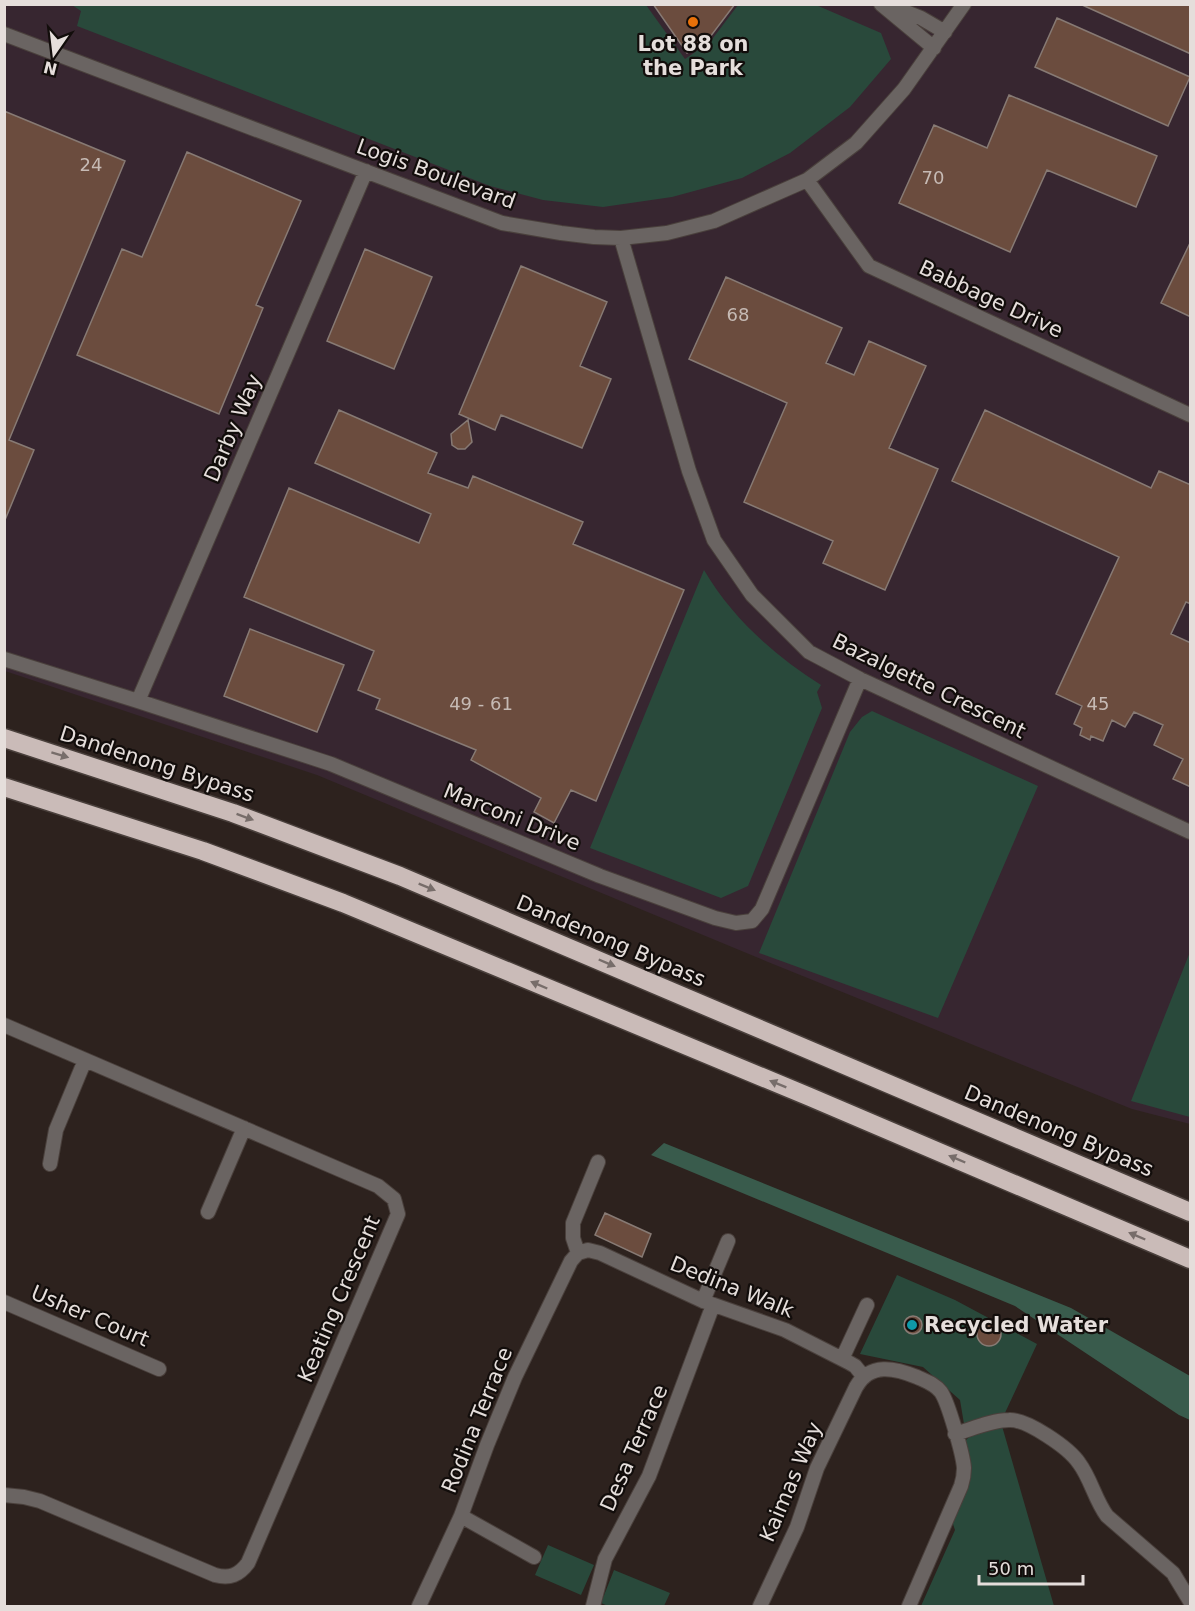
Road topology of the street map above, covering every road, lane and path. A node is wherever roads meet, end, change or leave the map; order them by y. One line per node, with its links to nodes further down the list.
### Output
1 (880, 4): 6 (street)
2 (886, 4): 4 (street)
3 (964, 4): 4 (street, Logis Boulevard)
4 (945, 32): 6 (street, Logis Boulevard)
5 (4, 34): 7 (street, Logis Boulevard)
6 (934, 48): 8 (street, Logis Boulevard)
7 (366, 171): 9 (street, Logis Boulevard); 13 (street, Darby Way)
8 (807, 180): 9 (street, Logis Boulevard); 10 (street, Babbage Drive)
9 (621, 238): 12 (street, Bazalgette Crescent)
10 (1191, 415)
11 (4, 659): 13 (street, Marconi Drive)
12 (860, 679): 13 (street, Marconi Drive); 16 (street, Bazalgette Crescent)
13 (138, 701)
14 (4, 738): 23 (highway, Dandenong Bypass, one-way to 23)
15 (4, 787): 26 (highway, one-way to 15)
16 (1191, 832)
17 (4, 1025): 18 (street, Keating Crescent)
18 (85, 1060): 19 (street, Keating Crescent); 21 (street)
19 (244, 1128): 22 (street); 34 (street, Keating Crescent)
20 (598, 1162): 25 (street)
21 (50, 1164)
22 (208, 1212)
23 (1191, 1212)
24 (728, 1241): 28 (street, Desa Terrace)
25 (578, 1253): 28 (street, Dedina Walk); 35 (street, Rodina Terrace)
26 (1191, 1259)
27 (4, 1302): 31 (street, Usher Court)
28 (708, 1303): 30 (street, Dedina Walk); 39 (street, Desa Terrace)
29 (867, 1305): 30 (street)
30 (842, 1359): 32 (street, Dedina Walk)
31 (159, 1369)
32 (864, 1377): 33 (street); 40 (street, Kaimas Way)
33 (955, 1434): 37 (street); 41 (street)
34 (4, 1495)
35 (461, 1516): 36 (street); 38 (street, Rodina Terrace)
36 (534, 1557)
37 (1191, 1601)
38 (419, 1606)
39 (593, 1606)
40 (760, 1606)
41 (909, 1606)

